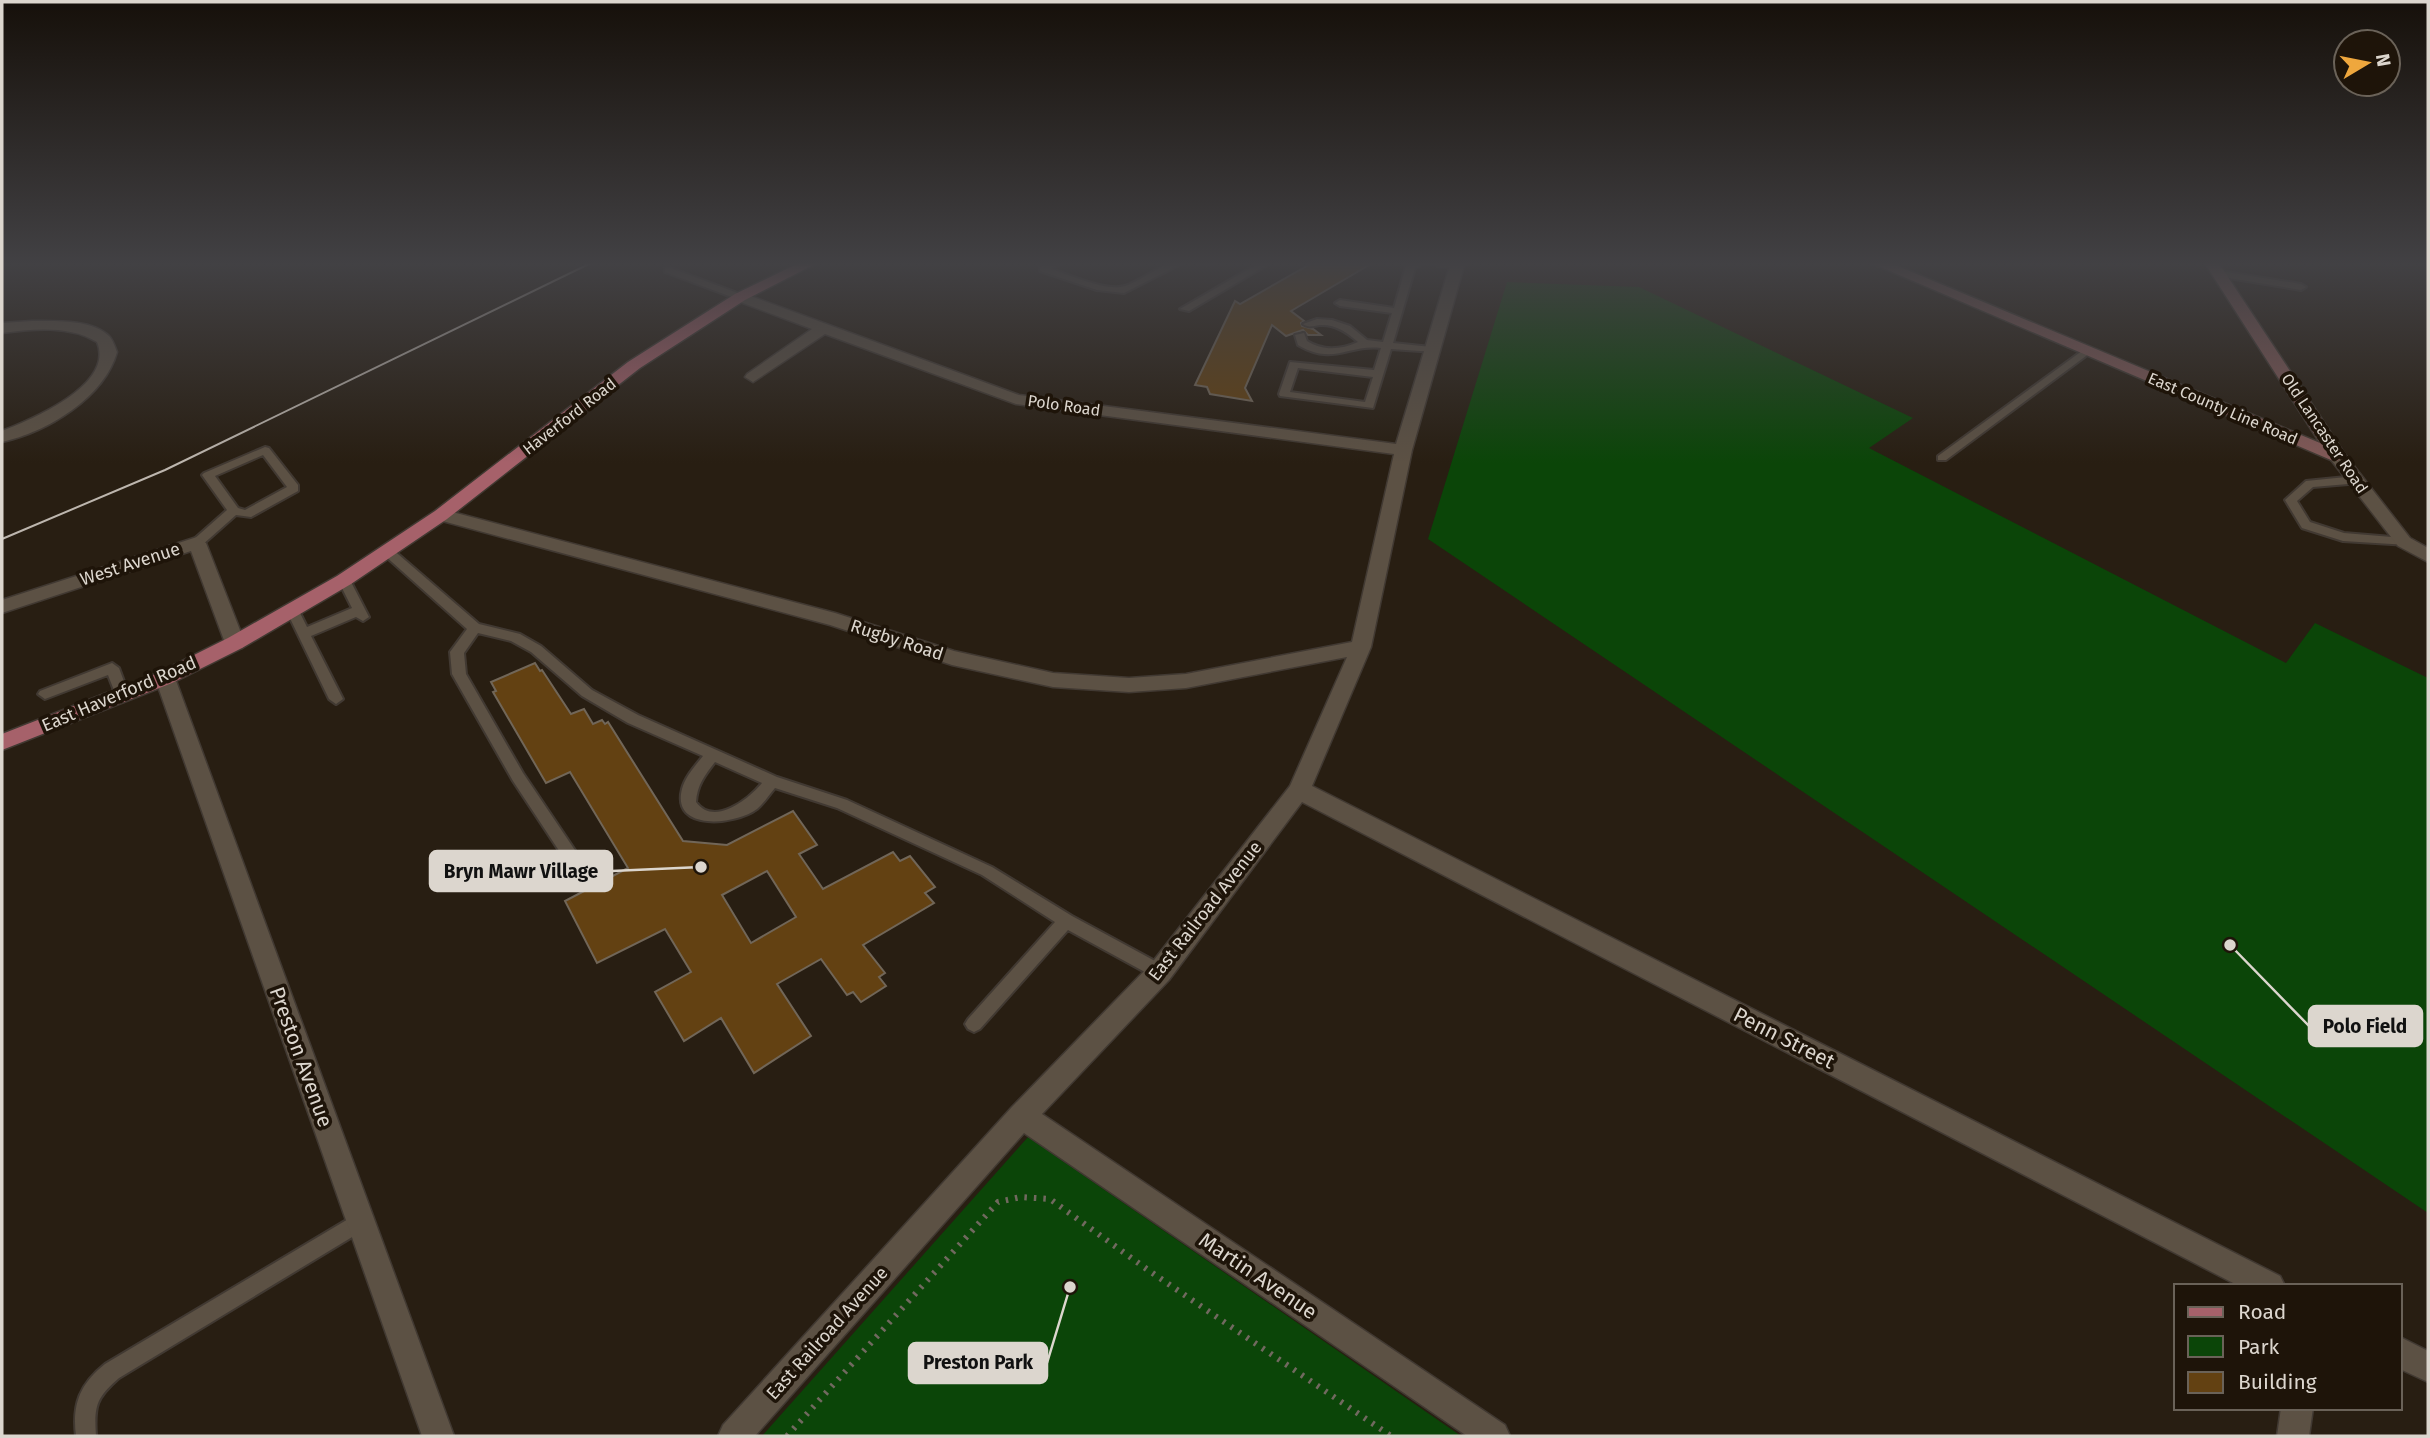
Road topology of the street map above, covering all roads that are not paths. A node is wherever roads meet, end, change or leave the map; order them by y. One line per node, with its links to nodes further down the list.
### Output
1 (82, 329): 17 (street)
2 (690, 329): 23 (main road, Haverford Road)
3 (821, 329): 16 (street)
4 (826, 329): 18 (street, Polo Road)
5 (1346, 329): 11 (lane)
6 (1393, 329): 12 (lane)
7 (1437, 329): 14 (street, East Railroad Avenue)
8 (2034, 329): 13 (street, East County Line Road)
9 (2255, 329): 19 (street, Old Lancaster Road)
10 (1300, 335): 11 (lane)
11 (1364, 343): 12 (lane)
12 (1388, 348): 14 (lane); 15 (lane)
13 (2086, 351): 19 (street, East County Line Road); 20 (lane)
14 (1429, 354): 18 (street, East Railroad Avenue)
15 (1378, 374): 15 (lane)
16 (753, 377)
17 (2, 437)
18 (1404, 450): 34 (street, East Railroad Avenue)
19 (2337, 456): 21 (street, Old Lancaster Road)
20 (1942, 458)
21 (2356, 480): 24 (street, Old Lancaster Road); 24 (lane)
22 (234, 511): 22 (lane); 25 (lane)
23 (441, 516): 26 (main road, Haverford Road); 34 (street, Rugby Road)
24 (2404, 542): 27 (street, Old Lancaster Road)
25 (197, 543): 29 (street, West Avenue); 33 (street, West Avenue)
26 (387, 551): 28 (main road, Haverford Road); 31 (lane)
27 (2428, 556)
28 (344, 580): 30 (main road, East Haverford Road); 32 (lane)
29 (2, 607)
30 (292, 610): 32 (lane); 33 (main road, East Haverford Road)
31 (475, 628): 40 (lane); 43 (lane)
32 (303, 634): 38 (lane)
33 (235, 643): 35 (main road, East Haverford Road)
34 (1361, 647): 42 (street, East Railroad Avenue)
35 (165, 678): 37 (main road, East Haverford Road); 48 (street, Preston Avenue)
36 (45, 694): 37 (lane)
37 (122, 695): 39 (main road, East Haverford Road)
38 (336, 699)
39 (2, 742)
40 (712, 755): 41 (lane); 41 (lane)
41 (772, 781): 44 (lane)
42 (1299, 790): 45 (street, East Railroad Avenue); 49 (street, Penn Street)
43 (587, 880)
44 (1066, 921): 45 (lane); 46 (lane)
45 (1160, 972): 47 (street, East Railroad Avenue)
46 (974, 1024)
47 (1022, 1116): 55 (street, East Railroad Avenue); 56 (street, Martin Avenue)
48 (360, 1221): 53 (lane); 54 (street, Preston Avenue)
49 (2266, 1284)
50 (2402, 1353): 51 (street)
51 (2428, 1367)
52 (2297, 1410): 57 (street)
53 (86, 1436)
54 (438, 1436)
55 (734, 1436)
56 (1494, 1436)
57 (2293, 1436)

